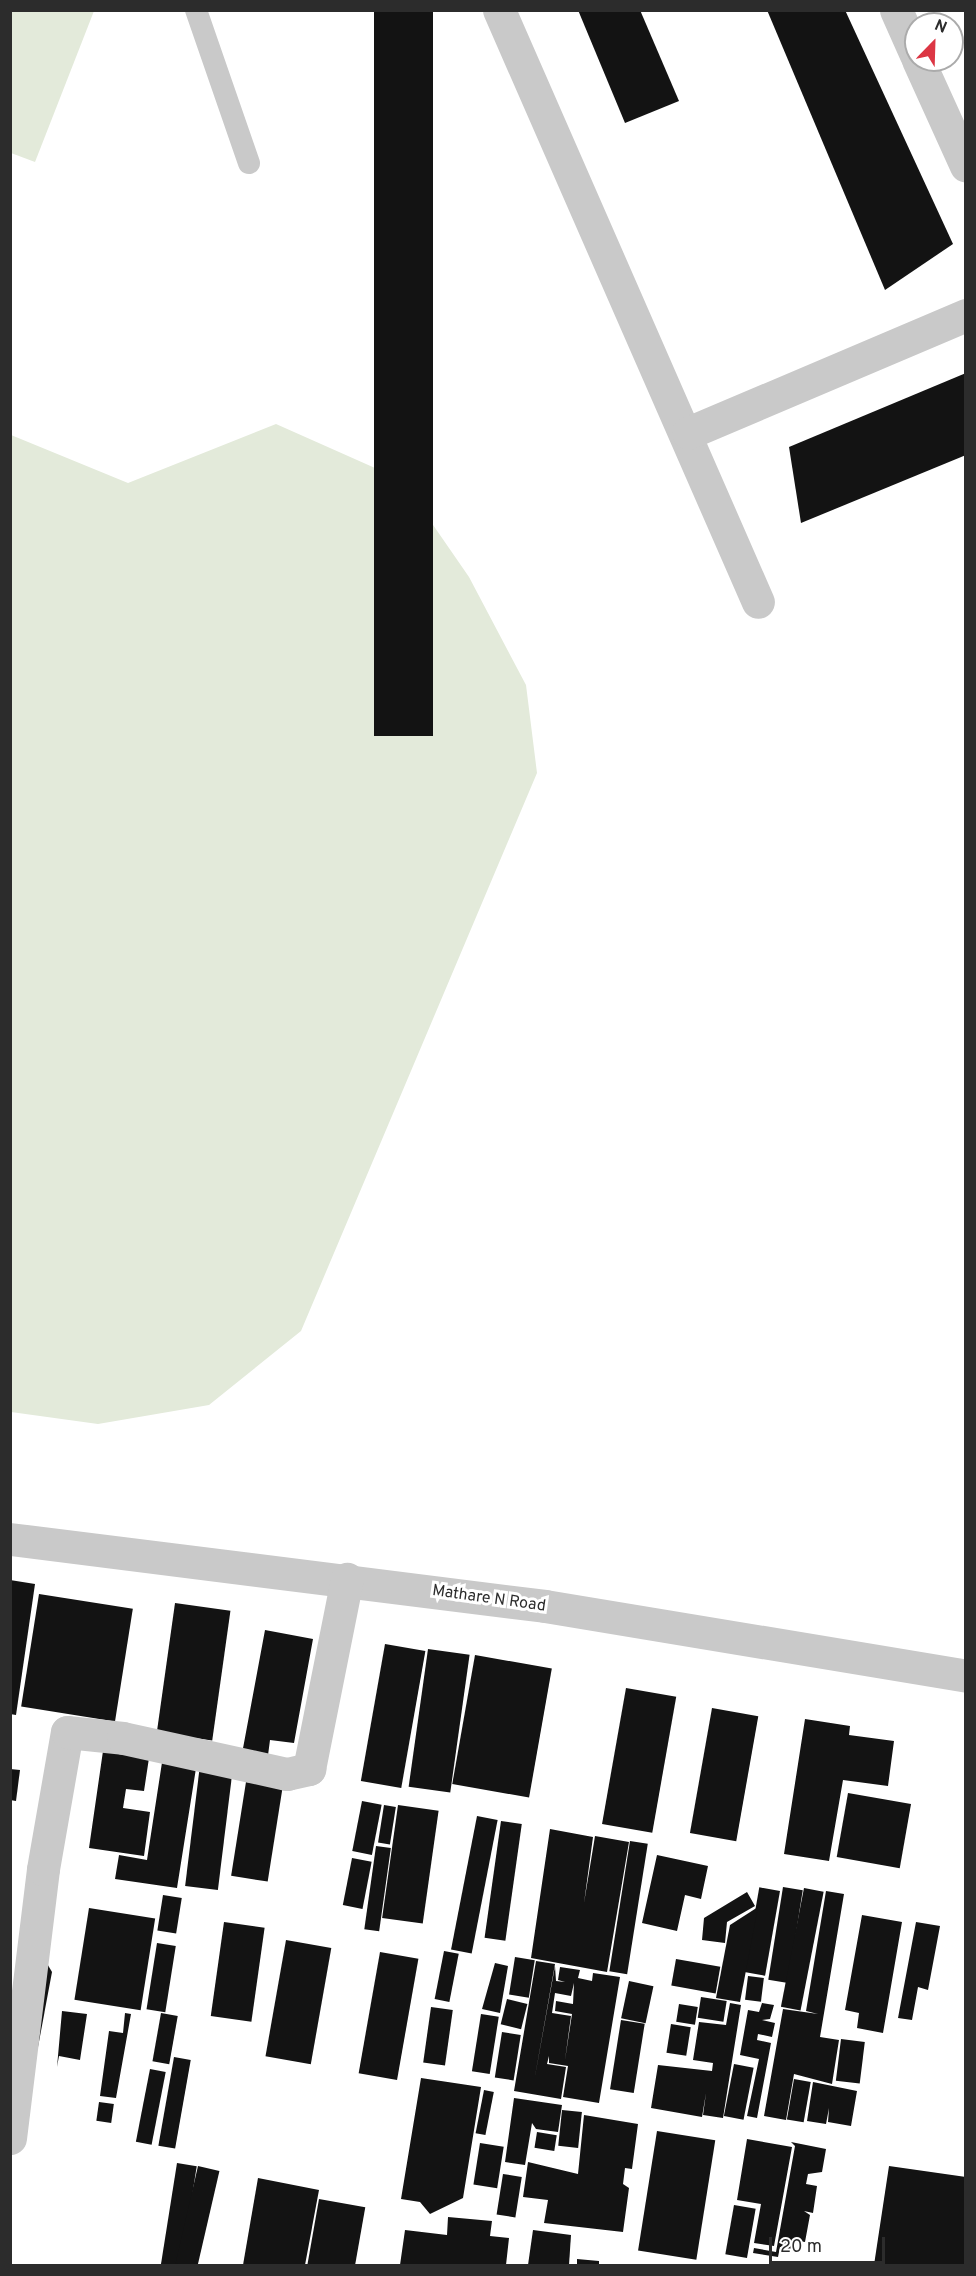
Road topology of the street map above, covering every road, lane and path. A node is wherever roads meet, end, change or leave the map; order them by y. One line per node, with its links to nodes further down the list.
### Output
1 (196, 10): 6 (lane)
2 (499, 10): 9 (street)
3 (897, 10): 4 (street)
4 (904, 27)
5 (923, 72): 7 (street)
6 (249, 163)
7 (966, 166)
8 (966, 315): 9 (street)
9 (688, 434): 10 (street)
10 (758, 602)
11 (10, 1539): 12 (street, Mathare N Road)
12 (347, 1579): 13 (street, Mathare N Road); 14 (street)
13 (966, 1676)
14 (11, 2133)

